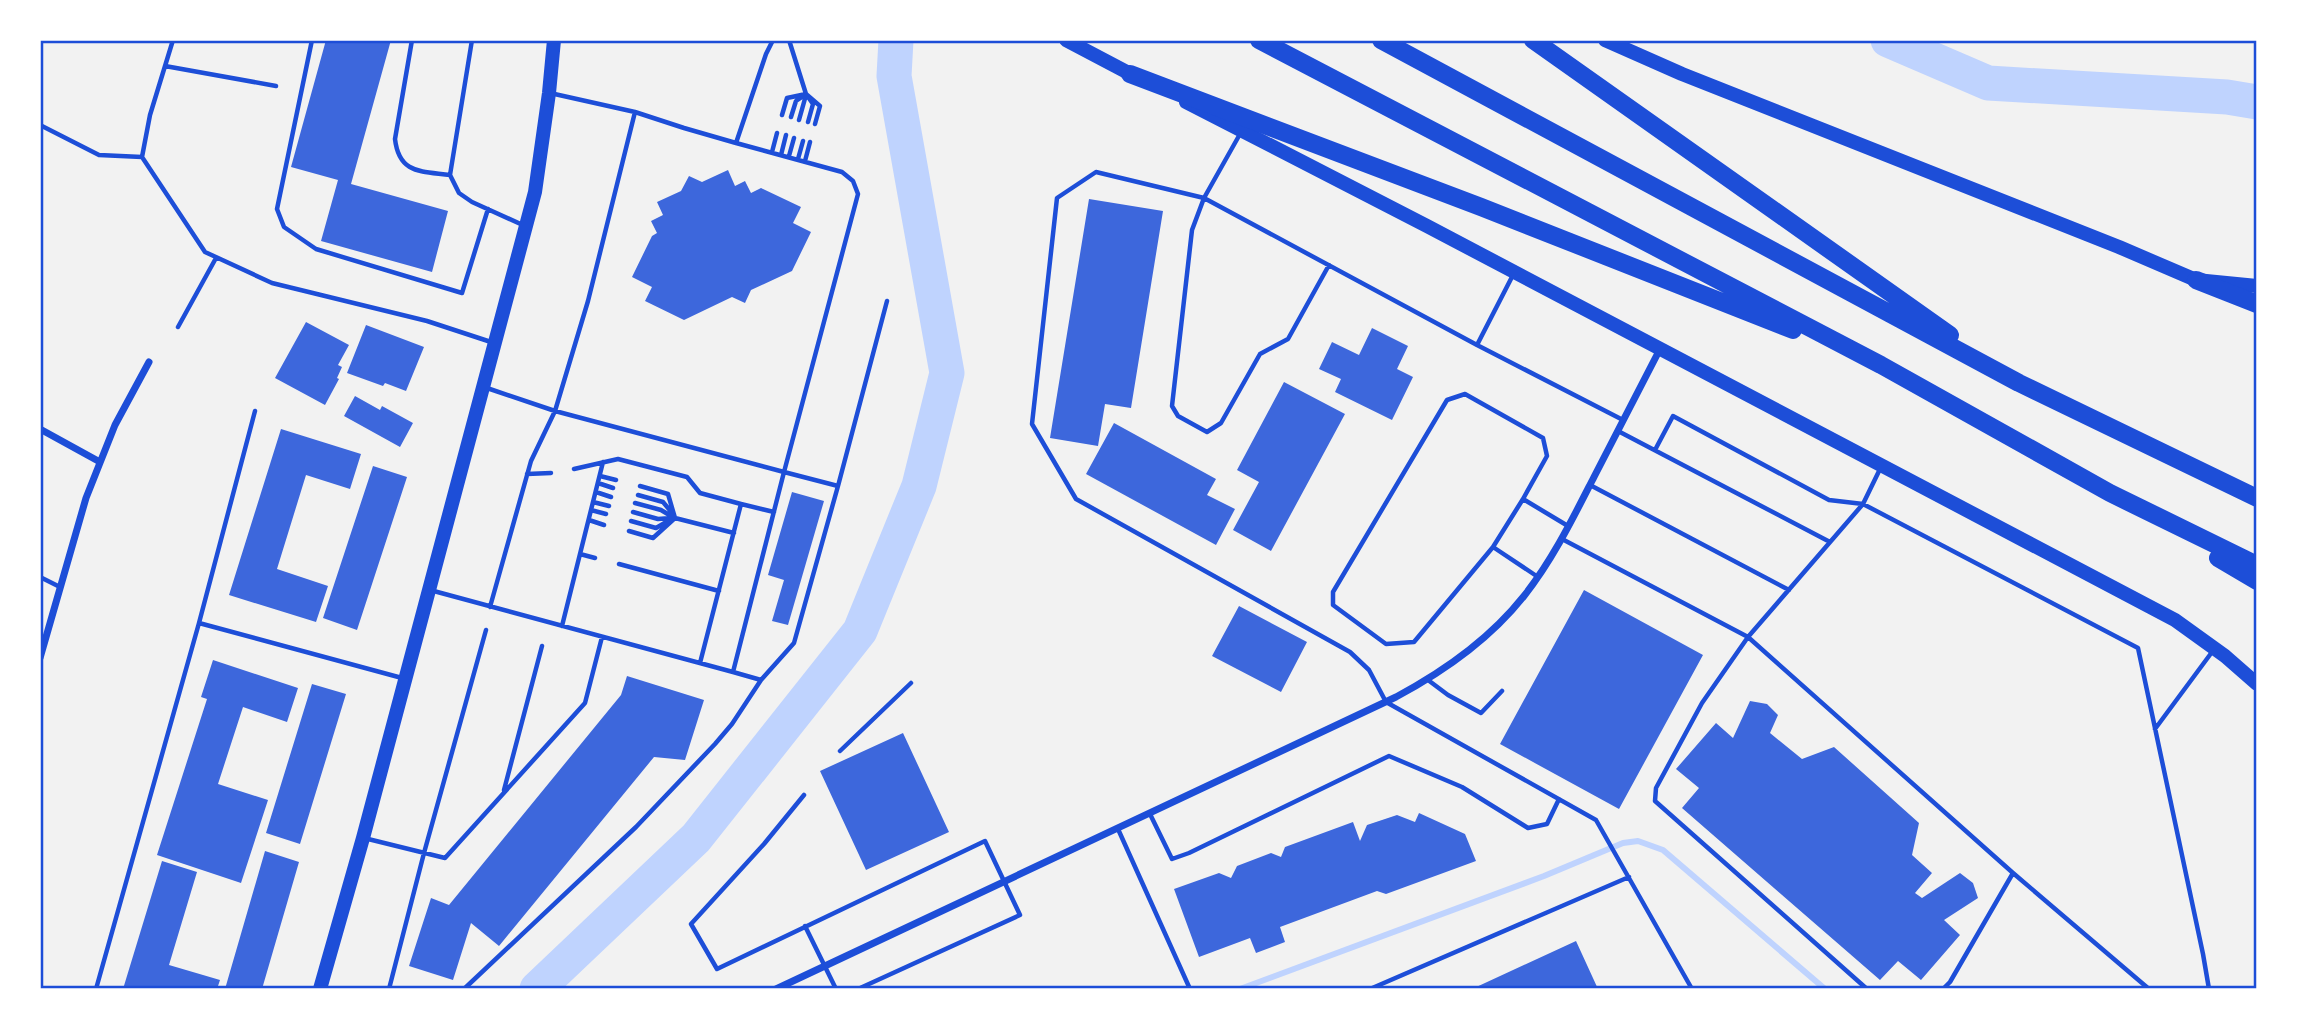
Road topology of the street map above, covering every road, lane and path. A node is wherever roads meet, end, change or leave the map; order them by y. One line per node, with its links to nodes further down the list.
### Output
1 (173, 40): 13 (lane)
2 (312, 40): 40 (lane)
3 (412, 40): 38 (lane)
4 (472, 40): 38 (lane)
5 (554, 40): 16 (main road)
6 (773, 40): 31 (lane)
7 (789, 40): 17 (lane)
8 (1066, 40): 14 (main road)
9 (1258, 40): 54 (highway)
10 (1381, 40): 55 (highway)
11 (1533, 40): 55 (highway)
12 (1605, 40): 45 (main road)
13 (165, 66): 15 (lane); 35 (lane)
14 (1130, 74): 25 (main road); 54 (highway)
15 (276, 86)
16 (549, 93): 18 (lane); 41 (main road)
17 (806, 94): 19 (lane); 20 (lane); 21 (lane); 22 (lane); 23 (lane)
18 (635, 112): 31 (lane); 58 (lane)
19 (782, 115)
20 (791, 117)
21 (799, 120)
22 (808, 122)
23 (815, 124)
24 (40, 125): 35 (lane)
25 (1242, 131): 39 (lane); 44 (main road)
26 (777, 134): 32 (lane)
27 (786, 135): 33 (lane)
28 (794, 138): 34 (lane)
29 (803, 141): 36 (lane)
30 (810, 142): 37 (lane)
31 (736, 143): 32 (lane)
32 (772, 152): 33 (lane)
33 (781, 155): 34 (lane)
34 (789, 156): 36 (lane)
35 (142, 157): 42 (lane)
36 (798, 159): 37 (lane)
37 (805, 161): 67 (lane)
38 (450, 176): 40 (lane)
39 (1204, 198): 43 (lane); 43 (lane); 130 (lane)
40 (488, 209): 41 (lane)
41 (526, 227): 50 (main road)
42 (216, 258): 49 (lane); 50 (lane)
43 (1329, 265): 51 (lane)
44 (1515, 272): 51 (lane); 52 (main road)
45 (2196, 281): 46 (main road); 48 (highway)
46 (2257, 286)
47 (887, 301): 75 (lane)
48 (2257, 304)
49 (178, 327)
50 (495, 344): 56 (main road)
51 (1477, 345): 59 (lane)
52 (1660, 349): 59 (street); 65 (main road)
53 (149, 362): 63 (street)
54 (1881, 365): 78 (highway)
55 (2019, 383): 81 (highway)
56 (483, 387): 58 (lane); 110 (main road)
57 (255, 411): 114 (lane)
58 (555, 411): 67 (lane); 69 (lane)
59 (1623, 421): 61 (street)
60 (40, 429): 63 (street)
61 (1618, 431): 62 (lane); 73 (street)
62 (1655, 450): 86 (lane); 100 (lane)
63 (100, 462): 109 (street)
64 (603, 462): 66 (lane); 70 (lane); 85 (lane)
65 (1882, 465): 86 (lane); 120 (main road)
66 (574, 469)
67 (784, 472): 75 (lane); 90 (lane)
68 (551, 473): 69 (lane)
69 (527, 474): 113 (lane)
70 (600, 476): 71 (lane); 72 (lane)
71 (616, 480)
72 (598, 484): 76 (lane); 77 (lane)
73 (1590, 485): 96 (street); 111 (lane)
74 (640, 486): 92 (lane)
75 (838, 486): 125 (lane)
76 (613, 488)
77 (596, 492): 80 (lane); 83 (lane)
78 (2110, 493): 105 (highway); 108 (highway)
79 (638, 495): 92 (lane)
80 (611, 496)
81 (2257, 498)
82 (1523, 499): 96 (lane); 101 (lane); 101 (lane)
83 (593, 502): 87 (lane); 88 (lane)
84 (635, 503): 92 (lane)
85 (741, 504): 90 (lane); 98 (lane)
86 (1863, 504): 100 (lane); 131 (lane)
87 (609, 506)
88 (591, 510): 91 (lane); 93 (lane)
89 (633, 512): 92 (lane)
90 (774, 512): 123 (lane)
91 (606, 514)
92 (675, 518): 94 (lane); 97 (lane); 98 (lane)
93 (589, 520): 95 (lane); 102 (lane)
94 (631, 521)
95 (604, 524)
96 (1569, 526): 99 (street)
97 (628, 531)
98 (734, 533): 112 (lane)
99 (1562, 538): 107 (street); 118 (lane)
100 (1830, 542): 111 (lane)
101 (1493, 547): 107 (lane)
102 (580, 554): 103 (lane); 115 (lane)
103 (595, 558)
104 (620, 565): 112 (lane)
105 (2257, 565)
106 (40, 577): 109 (lane)
107 (1538, 577): 126 (street)
108 (2257, 581)
109 (61, 587): 121 (street)
110 (429, 590): 113 (lane); 124 (main road)
111 (1789, 590): 118 (lane)
112 (719, 591): 122 (lane)
113 (490, 607): 115 (lane)
114 (199, 623): 124 (lane); 145 (lane)
115 (562, 626): 117 (lane)
116 (486, 630): 139 (lane)
117 (602, 637): 122 (lane); 133 (lane)
118 (1748, 637): 140 (lane); 155 (lane)
119 (542, 646): 133 (lane)
120 (2215, 649): 128 (main road); 131 (lane)
121 (40, 659)
122 (700, 663): 123 (lane)
123 (733, 672): 125 (lane)
124 (406, 679): 138 (main road)
125 (761, 680): 148 (lane)
126 (1428, 680): 129 (lane); 130 (street)
127 (911, 683): 132 (lane)
128 (2257, 684)
129 (1502, 691)
130 (1386, 702): 135 (lane); 136 (street)
131 (2155, 729): 158 (lane)
132 (840, 751)
133 (503, 792): 139 (lane)
134 (804, 795): 143 (lane)
135 (1559, 799): 136 (lane); 141 (lane)
136 (1150, 813): 137 (street)
137 (1118, 828): 142 (street); 152 (lane)
138 (363, 838): 139 (lane); 146 (main road)
139 (424, 853): 147 (lane)
140 (2013, 873): 156 (lane); 157 (lane)
141 (1629, 877): 153 (lane); 154 (lane)
142 (1004, 881): 143 (lane); 144 (street); 151 (lane)
143 (805, 926): 144 (lane)
144 (825, 965): 149 (street); 150 (lane)
145 (96, 989)
146 (320, 989)
147 (389, 989)
148 (464, 989)
149 (776, 989)
150 (836, 989)
151 (858, 989)
152 (1190, 989)
153 (1370, 989)
154 (1692, 989)
155 (1867, 989)
156 (1944, 989)
157 (2149, 989)
158 (2209, 989)

